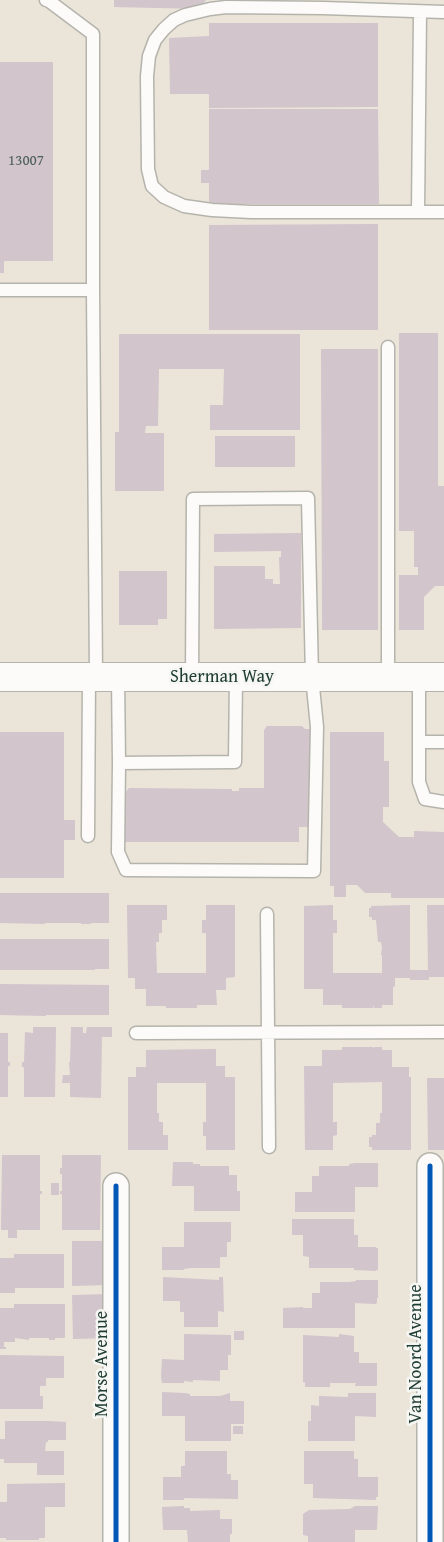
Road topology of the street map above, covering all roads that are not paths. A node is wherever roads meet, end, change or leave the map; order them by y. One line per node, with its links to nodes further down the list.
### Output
1 (46, 0): 7 (lane)
2 (444, 12): 3 (lane)
3 (420, 13): 4 (lane); 4 (lane)
4 (418, 212): 5 (lane)
5 (444, 212)
6 (0, 290): 7 (lane)
7 (93, 290): 10 (lane)
8 (388, 347): 14 (lane)
9 (0, 677): 10 (main road, Sherman Way)
10 (101, 677): 11 (main road, Sherman Way); 18 (lane); 20 (lane)
11 (192, 677): 12 (main road, Sherman Way); 13 (lane)
12 (236, 677): 13 (main road, Sherman Way); 18 (lane)
13 (312, 677): 14 (main road, Sherman Way); 18 (lane)
14 (388, 677): 15 (main road, Sherman Way)
15 (431, 677): 16 (lane)
16 (419, 742): 17 (lane); 19 (lane)
17 (444, 742)
18 (119, 763)
19 (444, 802)
20 (88, 836)
21 (266, 914): 24 (lane)
22 (444, 1032): 24 (lane)
23 (136, 1033): 24 (lane)
24 (268, 1033): 25 (lane)
25 (269, 1147)
26 (430, 1166): 29 (street, Van Noord Avenue)
27 (116, 1186): 28 (street, Morse Avenue)
28 (116, 1542)
29 (430, 1542)

